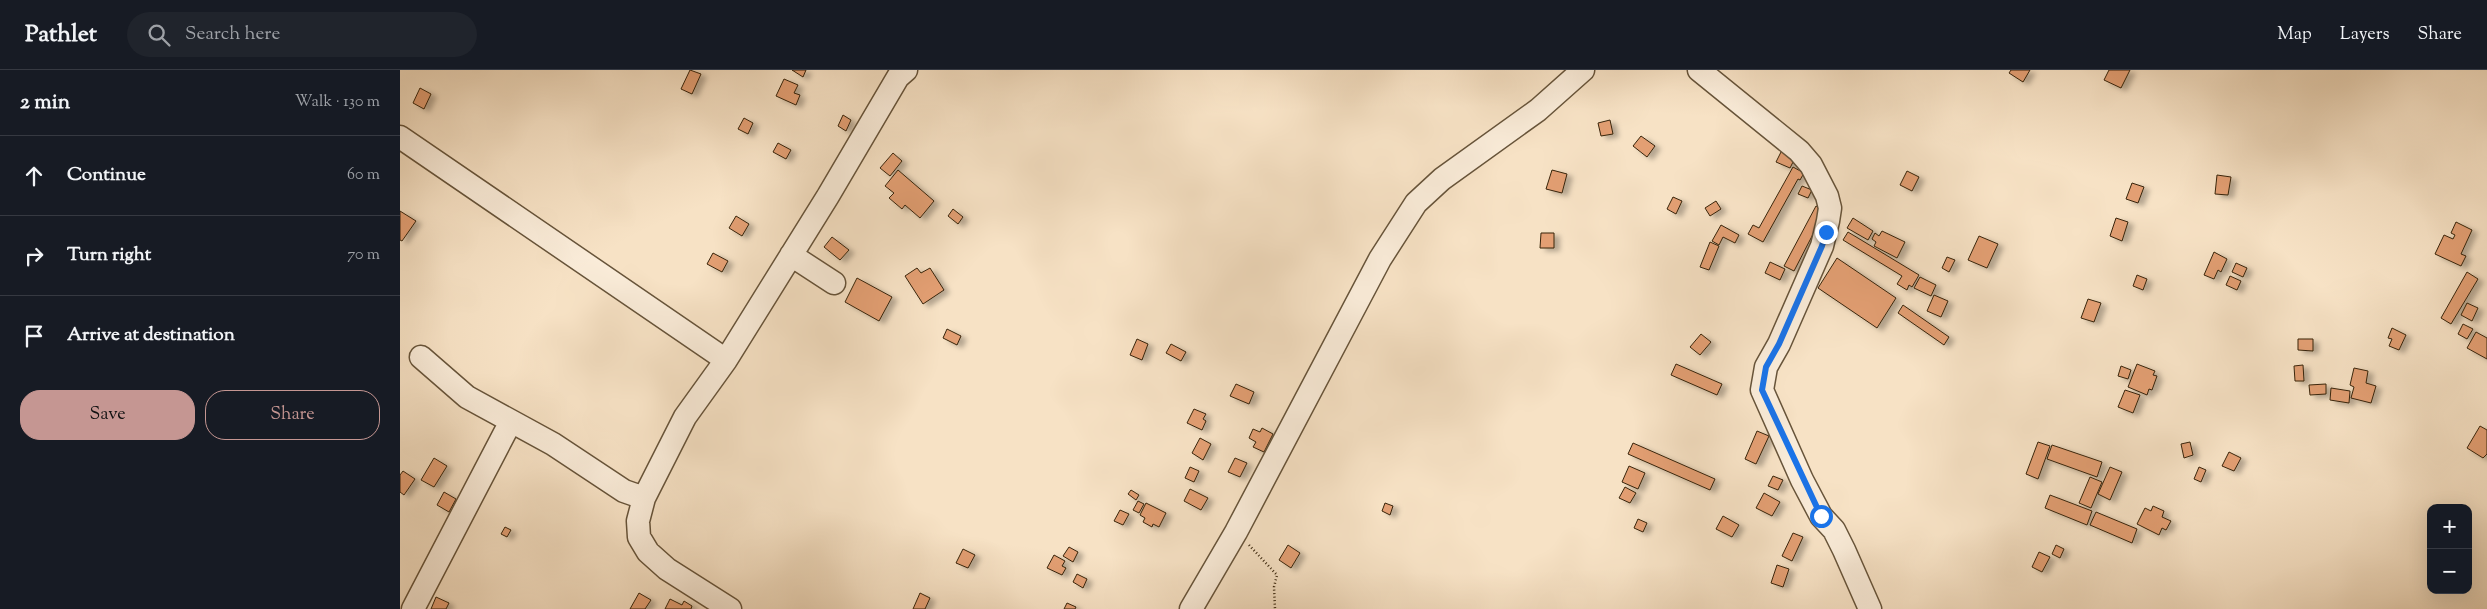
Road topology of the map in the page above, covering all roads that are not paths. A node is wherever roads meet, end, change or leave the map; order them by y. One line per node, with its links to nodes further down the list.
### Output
1 (906, 70): 5 (street)
2 (1583, 70): 13 (street)
3 (1699, 70): 14 (street)
4 (400, 137): 8 (street)
5 (791, 255): 6 (street); 8 (street)
6 (834, 283)
7 (421, 358): 9 (street)
8 (726, 360): 10 (street)
9 (511, 420): 10 (street); 11 (street)
10 (644, 498): 12 (street)
11 (413, 609)
12 (730, 609)
13 (1191, 609)
14 (1870, 609)

